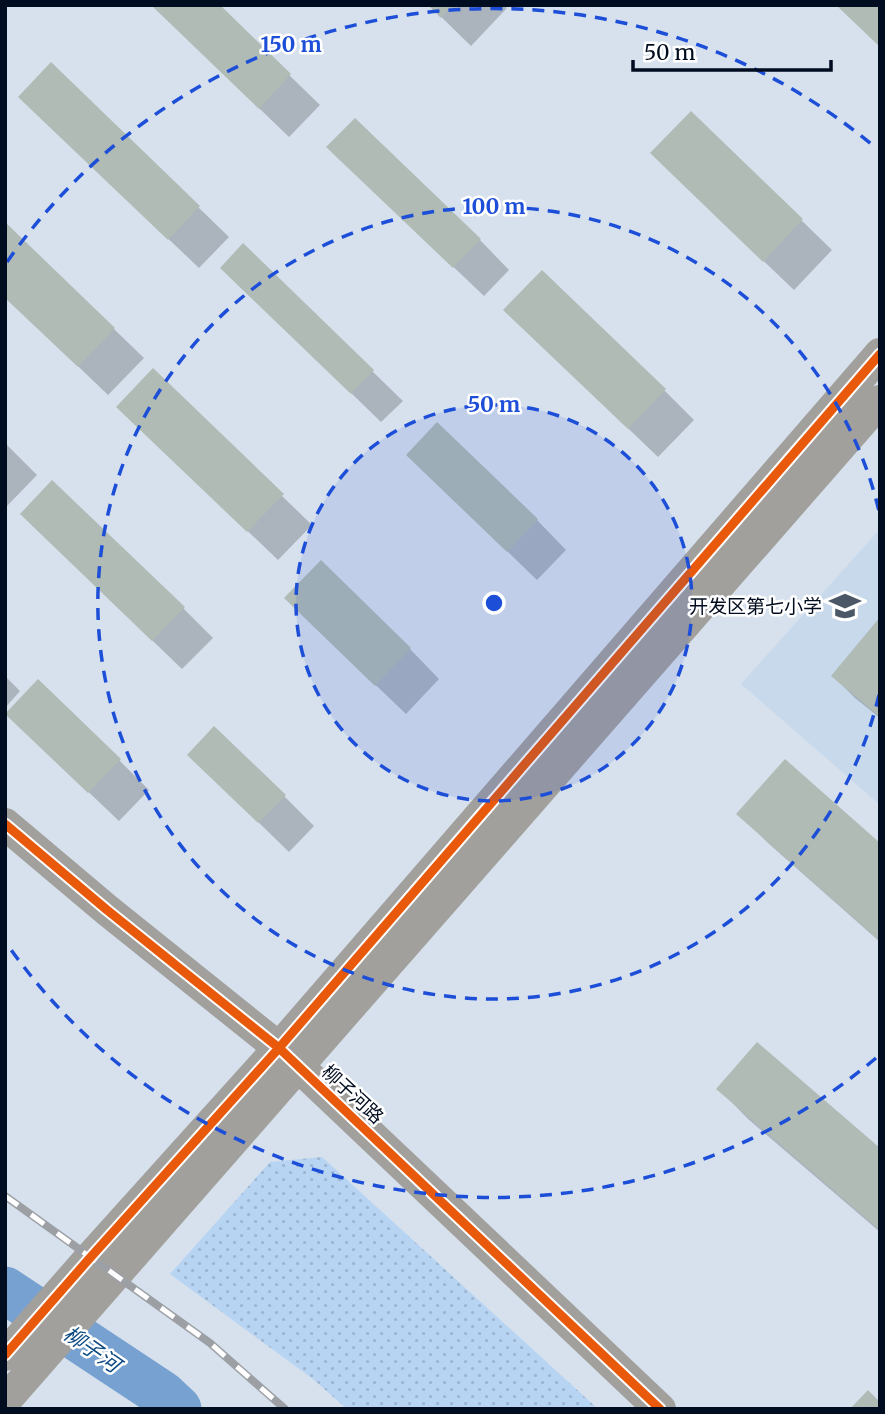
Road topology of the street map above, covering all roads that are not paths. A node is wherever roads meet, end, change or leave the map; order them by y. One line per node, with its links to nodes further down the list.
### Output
1 (880, 354): 4 (street)
2 (880, 401): 4 (street)
3 (5, 824): 4 (street, 柳子河路)
4 (289, 1058): 5 (street); 8 (street, 柳子河路)
5 (101, 1268): 6 (street); 7 (street)
6 (5, 1355)
7 (10, 1395)
8 (660, 1409)

